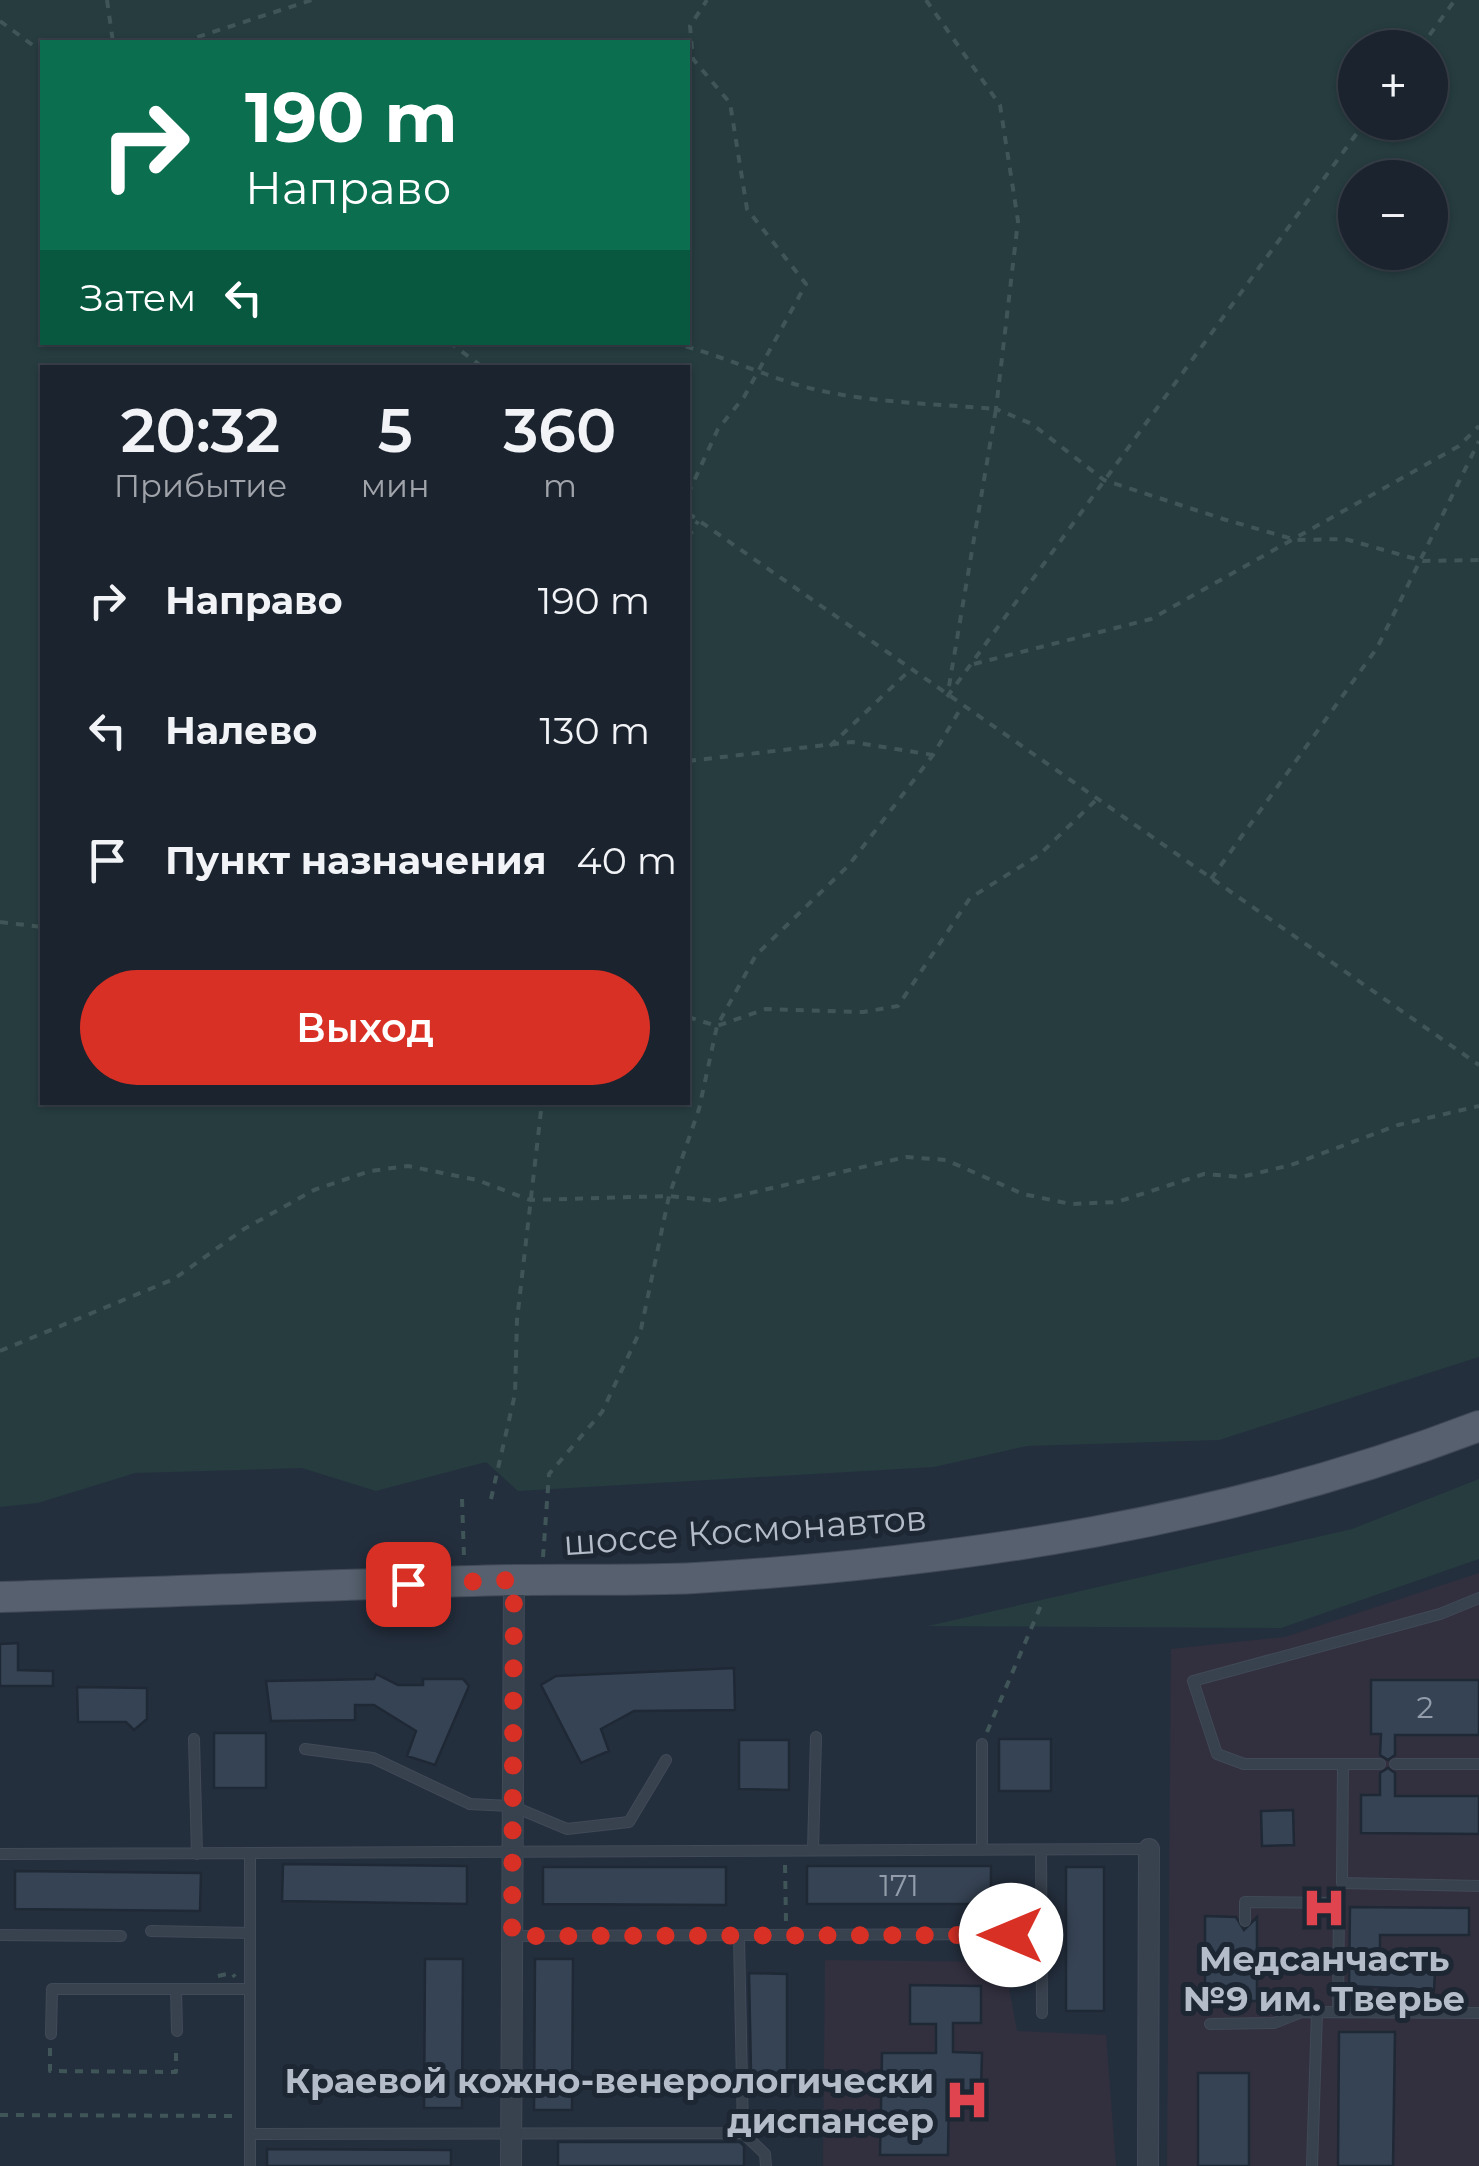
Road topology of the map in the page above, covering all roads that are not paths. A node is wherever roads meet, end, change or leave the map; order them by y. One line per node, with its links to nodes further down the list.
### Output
1 (1479, 1426): 3 (main road, шоссе Космонавтов)
2 (1479, 1448): 3 (main road, шоссе Космонавтов)
3 (519, 1579): 4 (main road, шоссе Космонавтов); 6 (main road, шоссе Космонавтов); 16 (street)
4 (0, 1597)
5 (1479, 1598): 12 (lane)
6 (0, 1616)
7 (816, 1737): 18 (lane)
8 (194, 1739): 24 (lane)
9 (982, 1744): 19 (lane)
10 (304, 1748): 16 (lane)
11 (666, 1760): 16 (lane)
12 (1342, 1764): 13 (lane); 25 (lane)
13 (1380, 1764)
14 (1394, 1764): 15 (lane)
15 (1479, 1764)
16 (512, 1806): 21 (street)
17 (1149, 1849): 20 (lane); 49 (street)
18 (813, 1850): 19 (lane); 21 (lane)
19 (982, 1850): 20 (lane)
20 (1041, 1850): 29 (lane)
21 (512, 1852): 22 (lane); 32 (street)
22 (250, 1853): 24 (lane); 28 (lane)
23 (0, 1854): 24 (lane)
24 (196, 1854)
25 (1479, 1886)
26 (1245, 1921): 37 (lane)
27 (150, 1931): 28 (lane)
28 (250, 1933): 35 (lane)
29 (1041, 1934): 33 (lane); 38 (lane)
30 (0, 1935): 31 (lane)
31 (121, 1936)
32 (512, 1936): 33 (lane); 45 (street)
33 (739, 1938): 43 (lane)
34 (176, 1989): 35 (lane); 41 (lane); 42 (lane)
35 (250, 1989): 44 (lane)
36 (1318, 2012): 37 (lane); 40 (lane); 50 (lane)
37 (1338, 2012): 39 (lane)
38 (1042, 2013)
39 (1479, 2013)
40 (1210, 2024)
41 (177, 2030)
42 (51, 2034)
43 (743, 2133): 45 (lane); 48 (lane)
44 (250, 2134): 45 (lane); 46 (lane)
45 (511, 2134): 47 (street)
46 (250, 2166)
47 (511, 2166)
48 (766, 2166)
49 (1148, 2166)
50 (1312, 2166)

